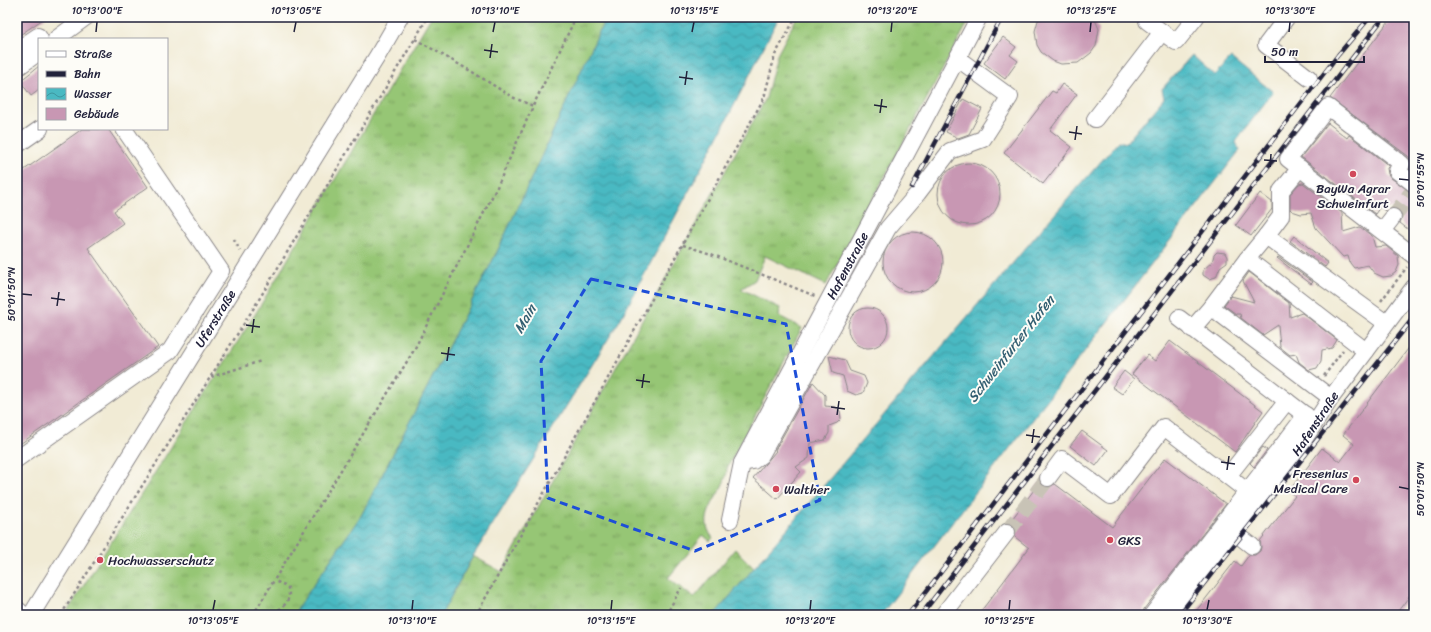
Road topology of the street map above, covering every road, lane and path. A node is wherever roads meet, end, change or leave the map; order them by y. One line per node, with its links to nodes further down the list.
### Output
1 (86, 17): 12 (street)
2 (428, 17): 13 (path)
3 (576, 17): 19 (path)
4 (796, 17): 29 (path)
5 (979, 17): 16 (street, Hafenstraße)
6 (1150, 17): 10 (street)
7 (1196, 17): 10 (street)
8 (1287, 17): 18 (street)
9 (398, 18): 57 (street, Uferstraße)
10 (1162, 32): 20 (street)
11 (39, 38): 14 (street)
12 (60, 38)
13 (415, 39): 19 (path); 40 (path)
14 (17, 50)
15 (38, 53): 17 (street)
16 (957, 58): 33 (street, Hafenstraße); 41 (street)
17 (17, 68)
18 (1309, 78)
19 (533, 106): 53 (path)
20 (1095, 119)
21 (39, 130): 23 (street)
22 (125, 130): 45 (street)
23 (17, 145)
24 (1300, 168): 25 (street); 27 (street); 28 (street)
25 (1413, 189)
26 (1393, 217): 27 (street)
27 (1382, 231): 30 (street)
28 (1266, 236): 31 (street); 36 (street)
29 (683, 245): 33 (path); 61 (path)
30 (1414, 256)
31 (1247, 259): 34 (street); 38 (street)
32 (1414, 287): 36 (street, Hafenstraße)
33 (827, 302): 41 (street, Hafenstraße)
34 (1211, 307): 37 (street); 42 (street)
35 (1179, 318): 37 (street)
36 (1386, 324): 38 (street, Hafenstraße)
37 (1192, 328): 43 (street)
38 (1366, 351): 42 (street, Hafenstraße)
39 (261, 361): 40 (path)
40 (210, 377): 58 (path)
41 (789, 391): 49 (street, Hafenstraße)
42 (1331, 398): 44 (street, Hafenstraße)
43 (1287, 401): 44 (street); 46 (street)
44 (1310, 418): 48 (street); 51 (street, Hafenstraße)
45 (17, 459)
46 (1228, 476): 47 (street); 48 (street)
47 (1048, 478)
48 (1248, 492): 64 (street)
49 (730, 520)
50 (1007, 532): 63 (street)
51 (1234, 532): 52 (street); 65 (street, Hafenstraße)
52 (1252, 546)
53 (275, 581): 59 (path); 60 (path)
54 (681, 588): 62 (path)
55 (17, 609): 56 (street)
56 (24, 615)
57 (32, 615)
58 (61, 615)
59 (253, 615)
60 (268, 615)
61 (476, 615)
62 (666, 615)
63 (943, 615)
64 (1152, 615)
65 (1169, 615)

